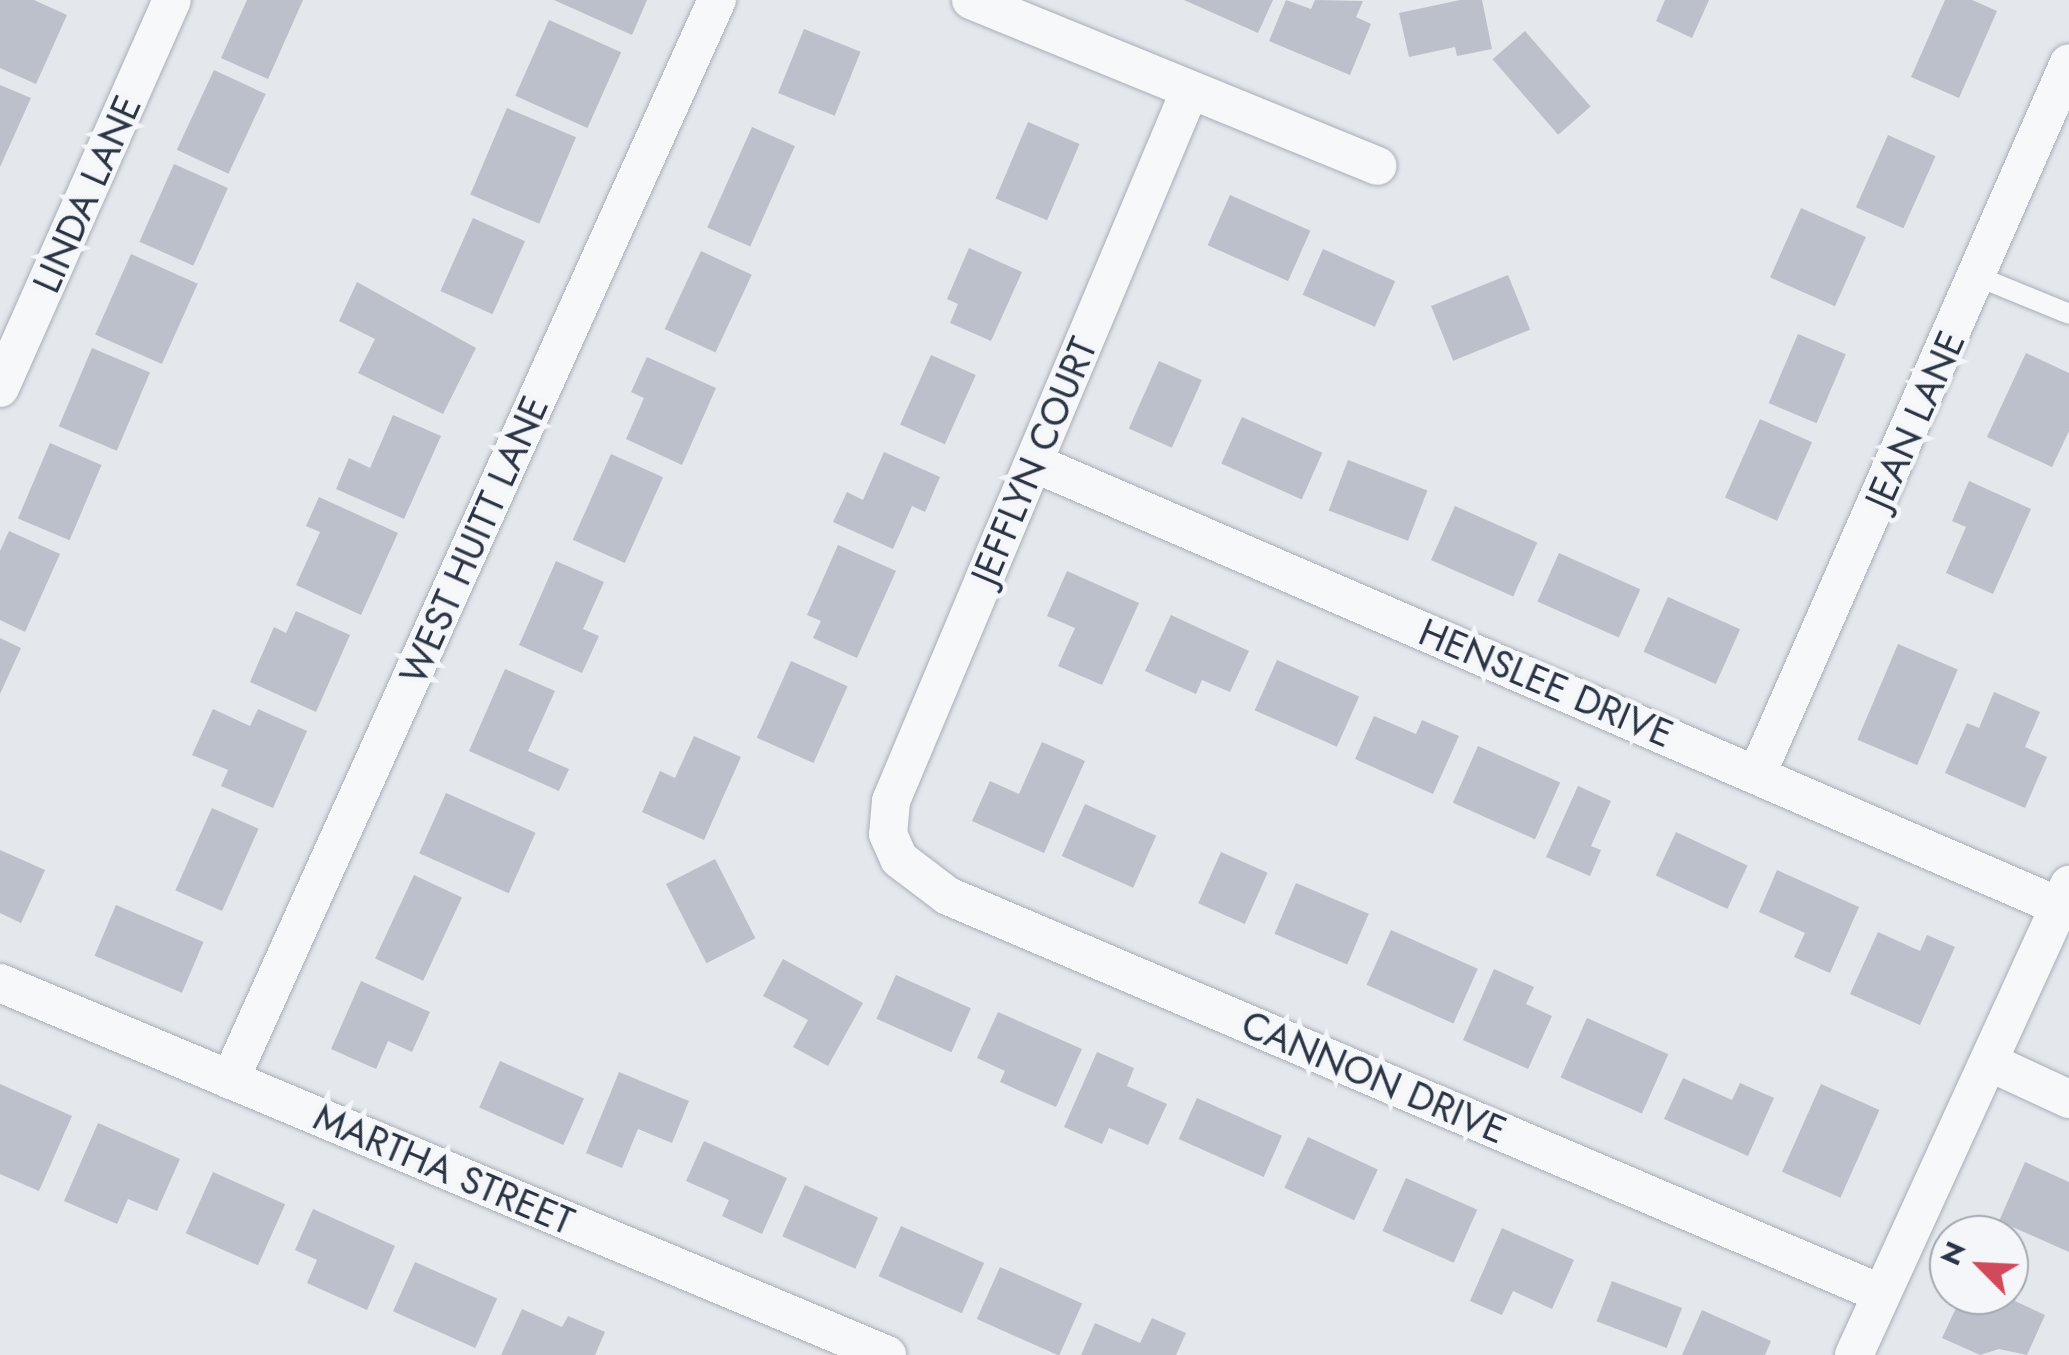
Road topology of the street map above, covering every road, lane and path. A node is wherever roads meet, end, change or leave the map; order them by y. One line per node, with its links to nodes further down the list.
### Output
1 (172, 0): 10 (street, LINDA LANE)
2 (718, 0): 17 (street, WEST HUITT LANE)
3 (972, 0): 4 (street)
4 (1031, 12): 6 (street)
5 (2069, 63): 8 (street, JEAN LANE)
6 (1190, 90): 7 (street); 11 (street, JEFFLYN COURT)
7 (1377, 166)
8 (1979, 276): 9 (lane); 12 (street, JEAN LANE)
9 (2069, 314)
10 (0, 388)
11 (1034, 463): 12 (street, HENSLEE DRIVE); 13 (street, JEFFLYN COURT)
12 (1757, 774): 14 (street, HENSLEE DRIVE)
13 (888, 834): 19 (street, CANNON DRIVE)
14 (2063, 895): 16 (street)
15 (0, 983): 17 (street, MARTHA STREET)
16 (1988, 1062): 18 (street); 19 (street)
17 (230, 1080): 20 (street, MARTHA STREET)
18 (2069, 1099)
19 (1882, 1294): 21 (street)
20 (888, 1355)
21 (1854, 1355)

